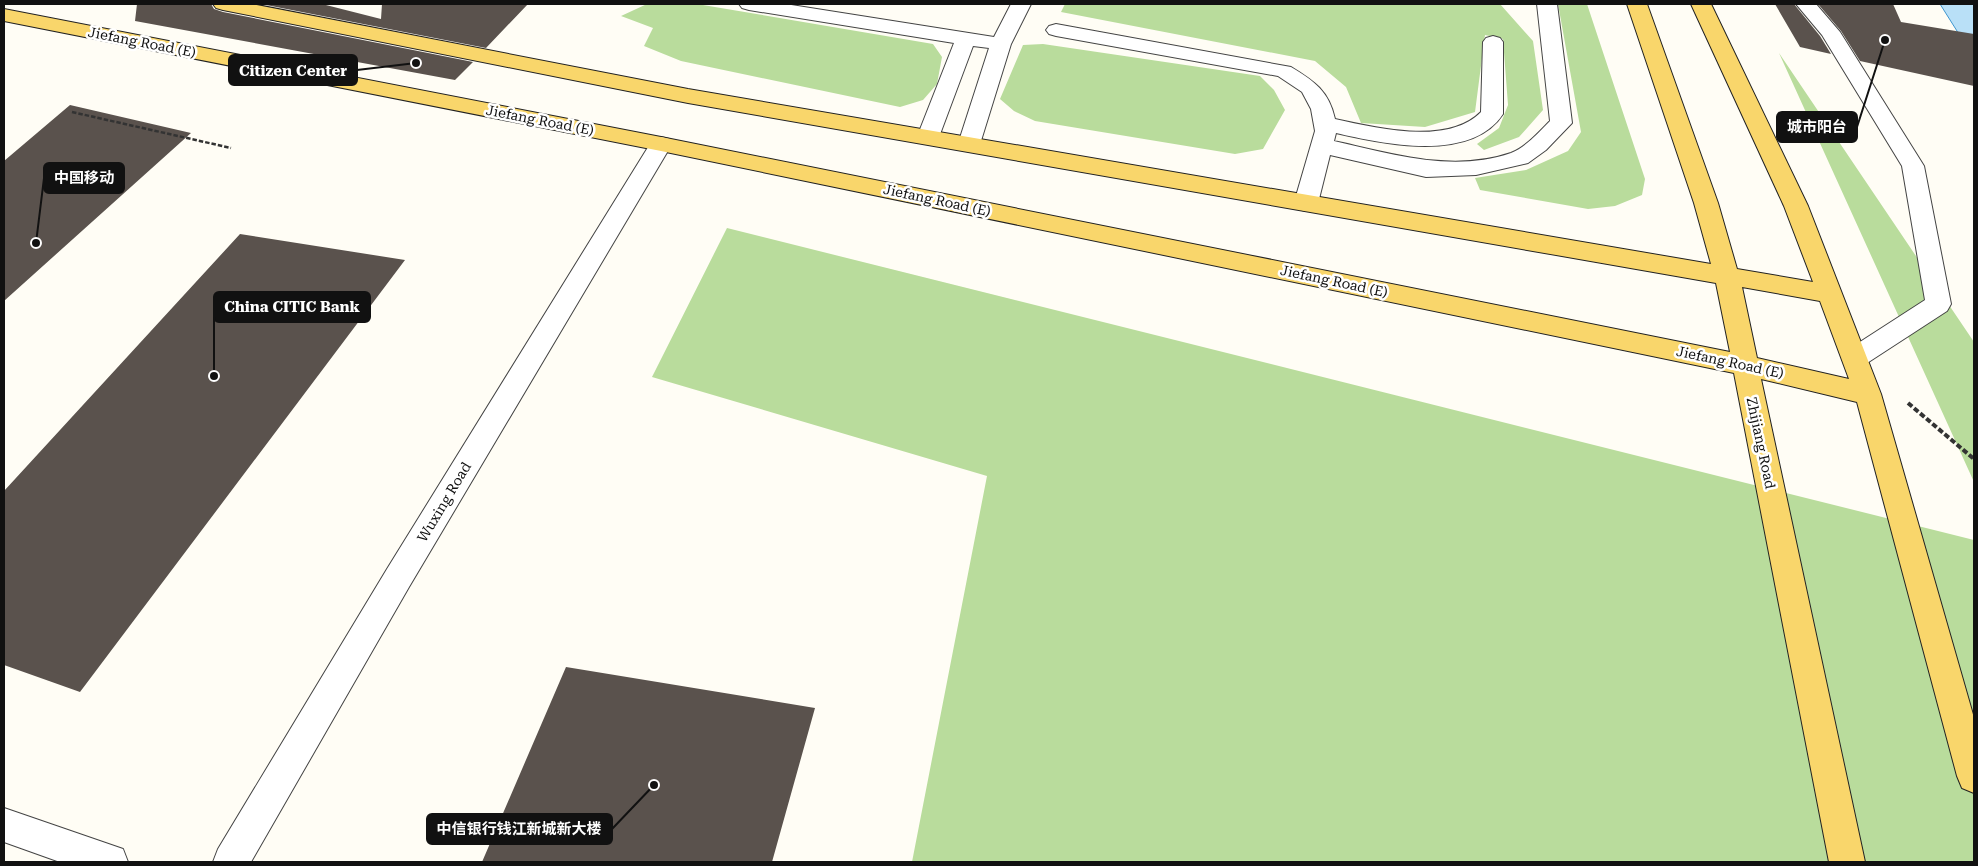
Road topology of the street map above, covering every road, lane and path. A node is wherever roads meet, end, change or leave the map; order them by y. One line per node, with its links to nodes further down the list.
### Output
1 (223, 4): 17 (main road)
2 (749, 4): 12 (street)
3 (1022, 4): 14 (street)
4 (1529, 4): 10 (street)
5 (1547, 4): 10 (street)
6 (1637, 4): 22 (main road, Zhijiang Road)
7 (1701, 4): 23 (main road)
8 (1806, 4): 24 (street)
9 (4, 15): 18 (main road, Jiefang Road (E))
10 (1549, 26): 16 (street)
11 (1056, 30): 16 (street)
12 (966, 38): 14 (street); 17 (street)
13 (1493, 42): 16 (street)
14 (1001, 44): 19 (street)
15 (72, 112): 20 (path)
16 (1323, 135): 21 (street)
17 (928, 137): 19 (main road)
18 (661, 144): 25 (main road, Jiefang Road (E)); 32 (street, Wuxing Road)
19 (969, 144): 21 (main road)
20 (231, 148)
21 (1306, 203): 22 (main road)
22 (1726, 276): 23 (main road); 25 (main road, Zhijiang Road)
23 (1831, 294): 24 (main road)
24 (1855, 358): 26 (main road)
25 (1745, 365): 26 (main road, Jiefang Road (E)); 33 (main road, Zhijiang Road)
26 (1868, 394): 29 (main road)
27 (1907, 402): 28 (path)
28 (1974, 459)
29 (1974, 776)
30 (4, 825): 31 (street)
31 (110, 862)
32 (231, 862)
33 (1847, 862)

